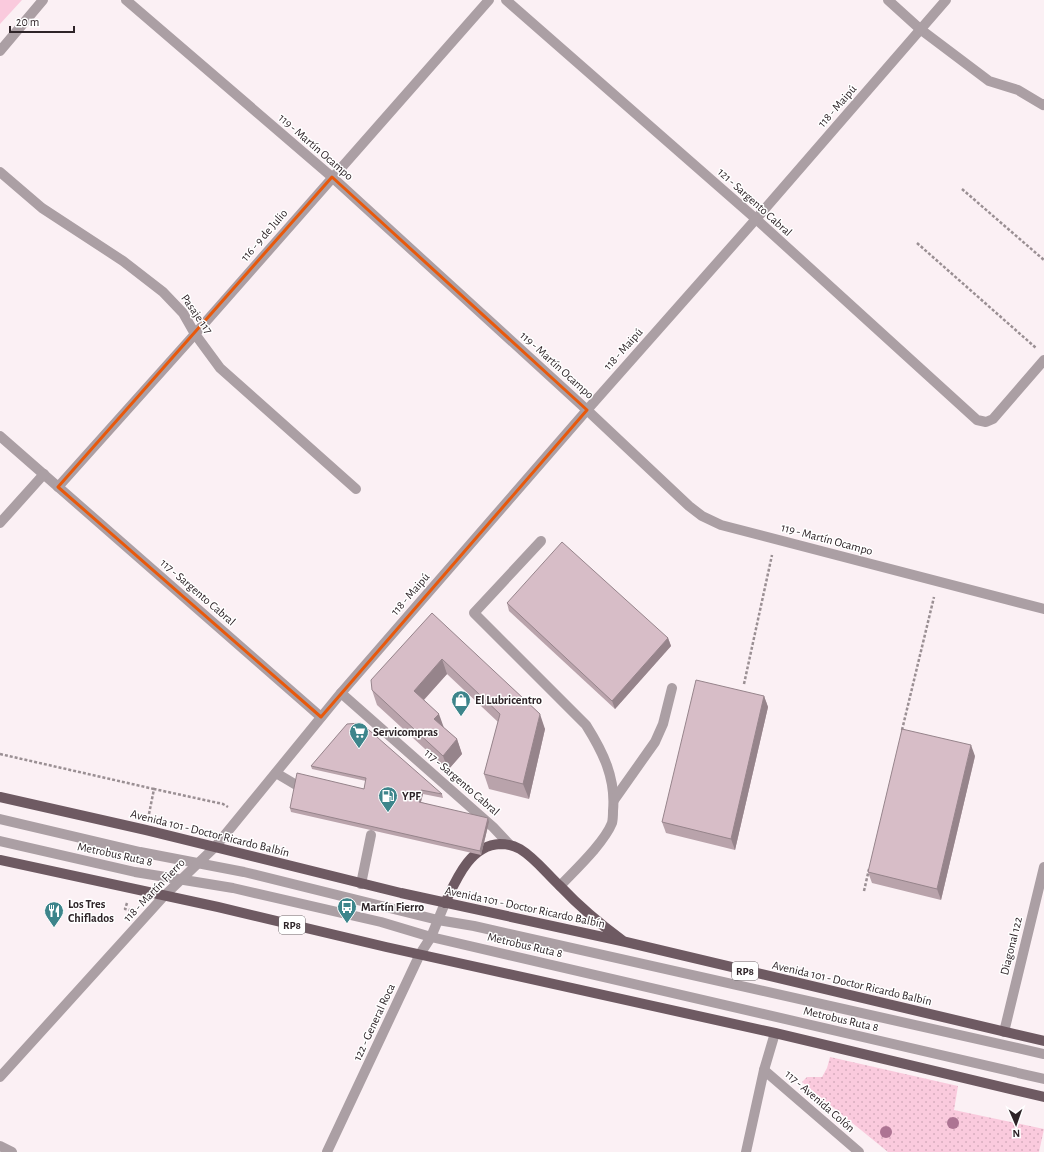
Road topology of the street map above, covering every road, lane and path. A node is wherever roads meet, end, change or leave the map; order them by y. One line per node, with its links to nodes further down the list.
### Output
1 (43, 0): 8 (street)
2 (126, 0): 11 (street, 119 - Martín Ocampo)
3 (489, 0): 11 (street, 116 - 9 de Julio)
4 (506, 0): 13 (street, 121 - Sargento Cabral)
5 (888, 0): 7 (street)
6 (946, 0): 7 (street, 118 - Maipú)
7 (920, 29): 9 (street); 13 (street, 118 - Maipú)
8 (0, 51)
9 (1044, 104)
10 (0, 172): 16 (street, Pasaje 117)
11 (332, 177): 16 (street, 116 - 9 de Julio); 19 (street, 119 - Martín Ocampo)
12 (962, 189): 15 (path)
13 (756, 219): 18 (street, 121 - Sargento Cabral); 19 (street, 118 - Maipú)
14 (917, 244): 17 (path)
15 (1044, 260)
16 (195, 334): 22 (street, 116 - 9 de Julio); 23 (street, Pasaje 117)
17 (1038, 350)
18 (1044, 360)
19 (587, 410): 25 (street, 119 - Martín Ocampo); 31 (street, 118 - Maipú)
20 (0, 436): 21 (street, 117 - Sargento Cabral)
21 (44, 474): 22 (street, 117 - Sargento Cabral); 24 (street)
22 (58, 487): 32 (street, 117 - Sargento Cabral)
23 (356, 489)
24 (0, 523)
25 (776, 539): 27 (street, 119 - Martín Ocampo); 29 (path)
26 (541, 541): 39 (street)
27 (938, 581): 28 (street, 119 - Martín Ocampo); 33 (path)
28 (1044, 609)
29 (744, 684)
30 (672, 688): 39 (street)
31 (341, 693): 32 (street, 118 - Maipú); 43 (street, 117 - Sargento Cabral)
32 (321, 717): 35 (street, 118 - Martín Fierro)
33 (901, 736)
34 (0, 754): 36 (path)
35 (276, 772): 37 (street); 44 (street, 118 - Martín Fierro)
36 (154, 789)
37 (303, 789)
38 (0, 798): 44 (main road, Avenida 101 - Doctor Ricardo Balbín / RP8)
39 (614, 800): 51 (street)
40 (0, 819): 46 (street, Metrobus Ruta 8)
41 (371, 834): 50 (street)
42 (0, 841): 49 (street, Metrobus Ruta 8)
43 (509, 844): 51 (main road); 54 (main road)
44 (215, 847): 46 (street, 118 - Martín Fierro); 50 (main road, Avenida 101 - Doctor Ricardo Balbín / RP8)
45 (0, 860): 53 (main road, RP8)
46 (199, 863): 49 (street, 118 - Martín Fierro); 55 (street, Metrobus Ruta 8)
47 (1044, 867): 59 (street, Diagonal 122)
48 (869, 868): 52 (path)
49 (182, 879): 53 (street, 118 - Martín Fierro); 56 (street, Metrobus Ruta 8)
50 (361, 884): 54 (main road, Avenida 101 - Doctor Ricardo Balbín / RP8)
51 (560, 886): 57 (main road)
52 (864, 891)
53 (164, 896): 58 (main road, RP8); 64 (street, 118 - Martín Fierro)
54 (445, 903): 55 (street, 122 - General Roca); 57 (main road, Avenida 101 - Doctor Ricardo Balbín / RP8)
55 (438, 920): 56 (street, 122 - General Roca); 62 (street, Metrobus Ruta 8)
56 (431, 937): 58 (street, 122 - General Roca); 65 (street, Metrobus Ruta 8)
57 (626, 942): 59 (main road, Avenida 101 - Doctor Ricardo Balbín / RP8)
58 (420, 954): 60 (main road, RP8); 69 (street, 122 - General Roca)
59 (1004, 1032): 61 (main road, Avenida 101 - Doctor Ricardo Balbín / RP8)
60 (774, 1033): 63 (street); 66 (main road, RP8)
61 (1044, 1041)
62 (1044, 1054)
63 (764, 1070): 70 (street); 71 (street, 117 - Avenida Colón)
64 (0, 1077)
65 (1044, 1080)
66 (1044, 1097)
67 (0, 1146): 68 (street)
68 (12, 1152)
69 (327, 1152)
70 (746, 1152)
71 (859, 1152)

